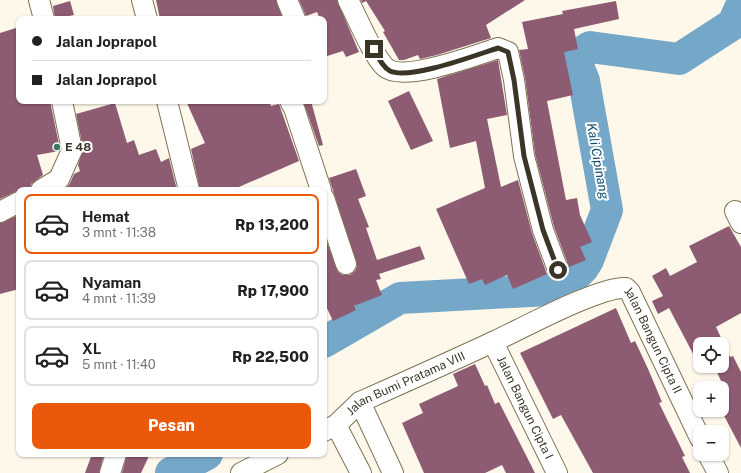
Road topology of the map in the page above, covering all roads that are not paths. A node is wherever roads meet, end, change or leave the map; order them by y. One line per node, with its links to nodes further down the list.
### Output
1 (40, 0): 5 (street)
2 (142, 0): 6 (street)
3 (287, 0): 7 (street)
4 (348, 0): 18 (street)
5 (43, 16)
6 (146, 16)
7 (294, 16)
8 (63, 104): 11 (street)
9 (168, 104): 12 (street)
10 (292, 104): 13 (street)
11 (62, 185)
12 (187, 187)
13 (320, 187)
14 (16, 204): 16 (street)
15 (327, 207): 17 (street)
16 (0, 212)
17 (346, 264)
18 (558, 270)
19 (493, 342): 20 (street, Jalan Bumi Pratama VIII); 21 (street, Jalan Bangun Cipta II); 30 (street, Jalan Bangun Cipta I)
20 (360, 402): 22 (street, Jalan Bumi Pratama VIII); 29 (street)
21 (694, 425)
22 (330, 428): 28 (street)
23 (115, 457): 26 (street)
24 (272, 457): 27 (street)
25 (712, 461): 31 (street)
26 (110, 473)
27 (241, 473)
28 (362, 473)
29 (393, 473)
30 (557, 473)
31 (718, 473)

